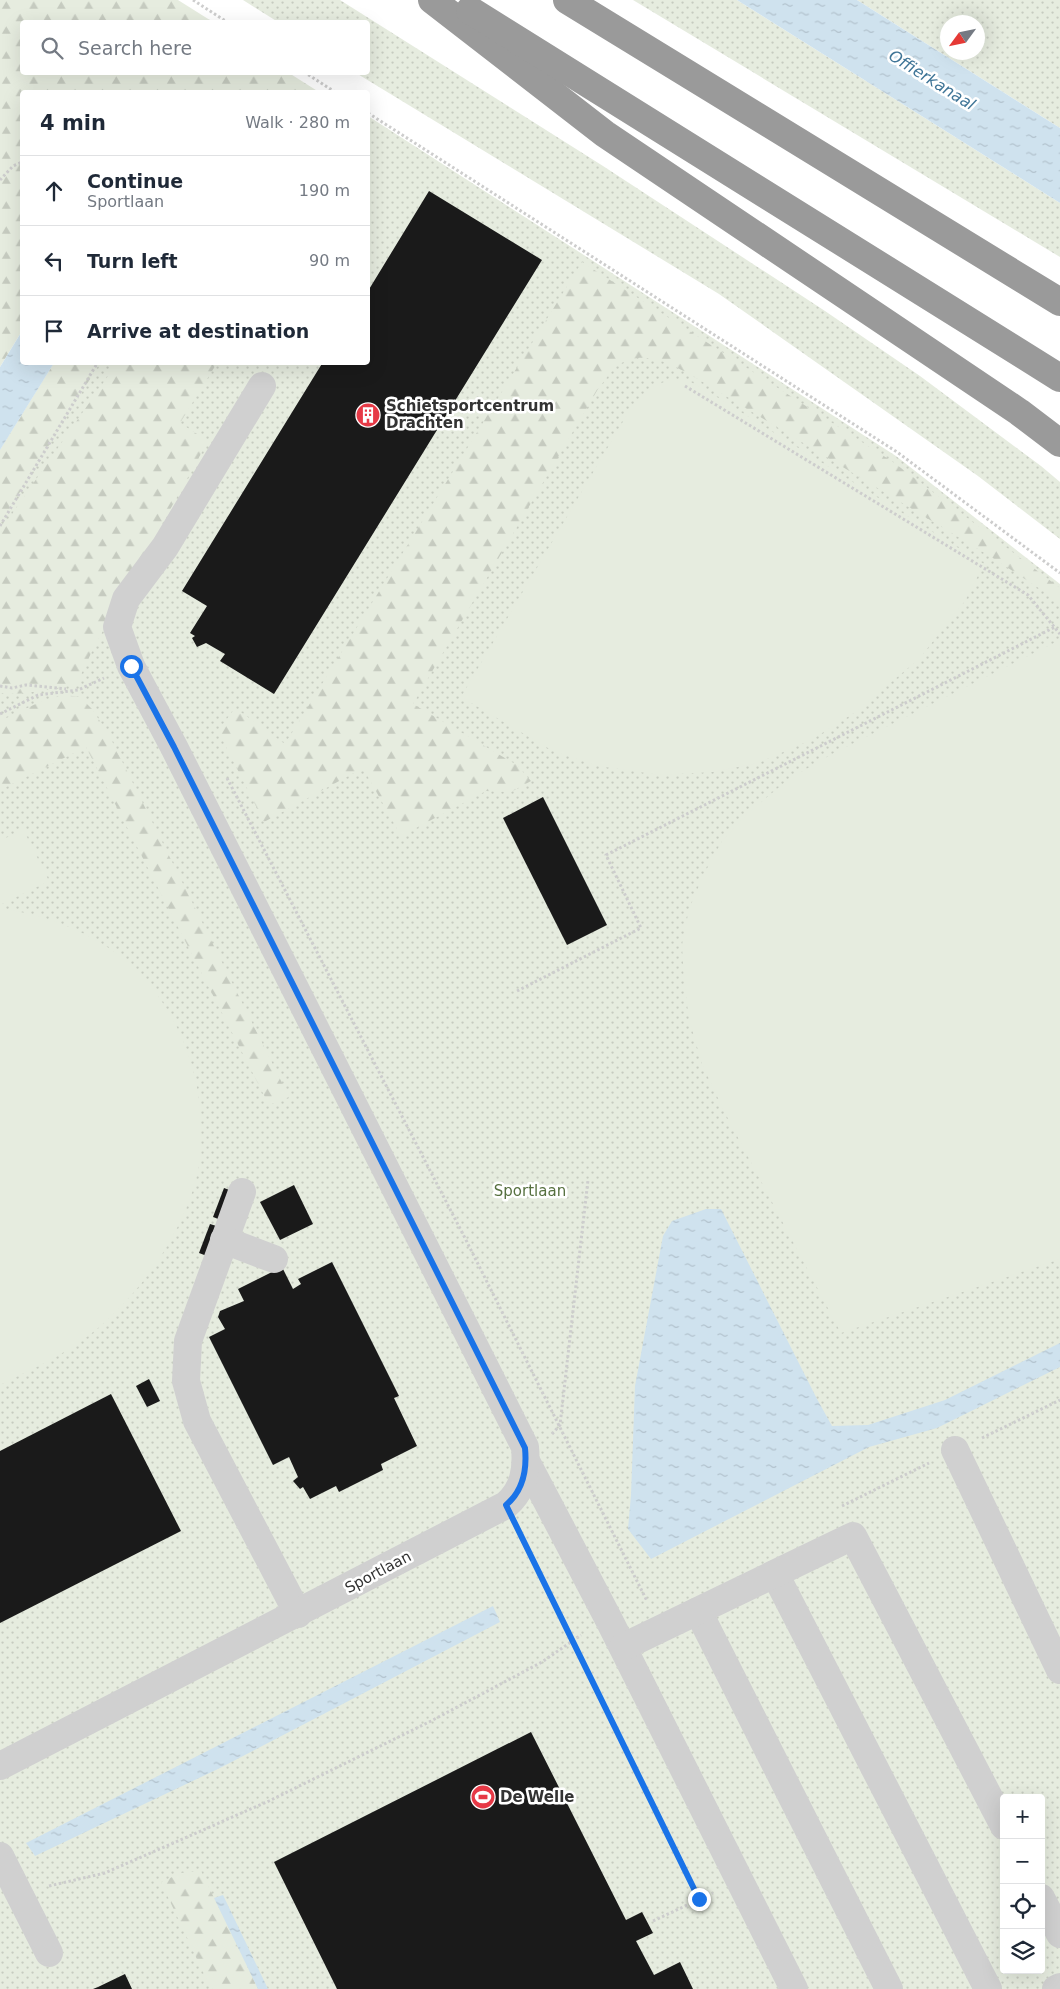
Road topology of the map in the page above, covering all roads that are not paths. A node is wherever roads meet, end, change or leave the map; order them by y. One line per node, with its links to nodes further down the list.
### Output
1 (432, 0): 7 (highway)
2 (454, 0): 5 (highway)
3 (567, 0): 4 (highway)
4 (1060, 302)
5 (1060, 378)
6 (262, 386): 12 (street)
7 (1060, 443)
8 (242, 1192): 9 (street)
9 (224, 1240): 10 (street); 15 (street)
10 (274, 1259)
11 (955, 1450): 17 (street)
12 (527, 1463): 15 (street, Sportlaan); 16 (street)
13 (775, 1574): 14 (street); 19 (street); 27 (street)
14 (698, 1611): 16 (street); 26 (street)
15 (298, 1614): 18 (street, Sportlaan)
16 (623, 1647): 25 (street)
17 (1060, 1670)
18 (0, 1766)
19 (1000, 1818)
20 (0, 1856): 23 (street)
21 (1045, 1906): 22 (street)
22 (1060, 1934)
23 (49, 1953)
24 (1060, 1987): 28 (street)
25 (794, 1989)
26 (890, 1989)
27 (988, 1989)
28 (1056, 1989)

